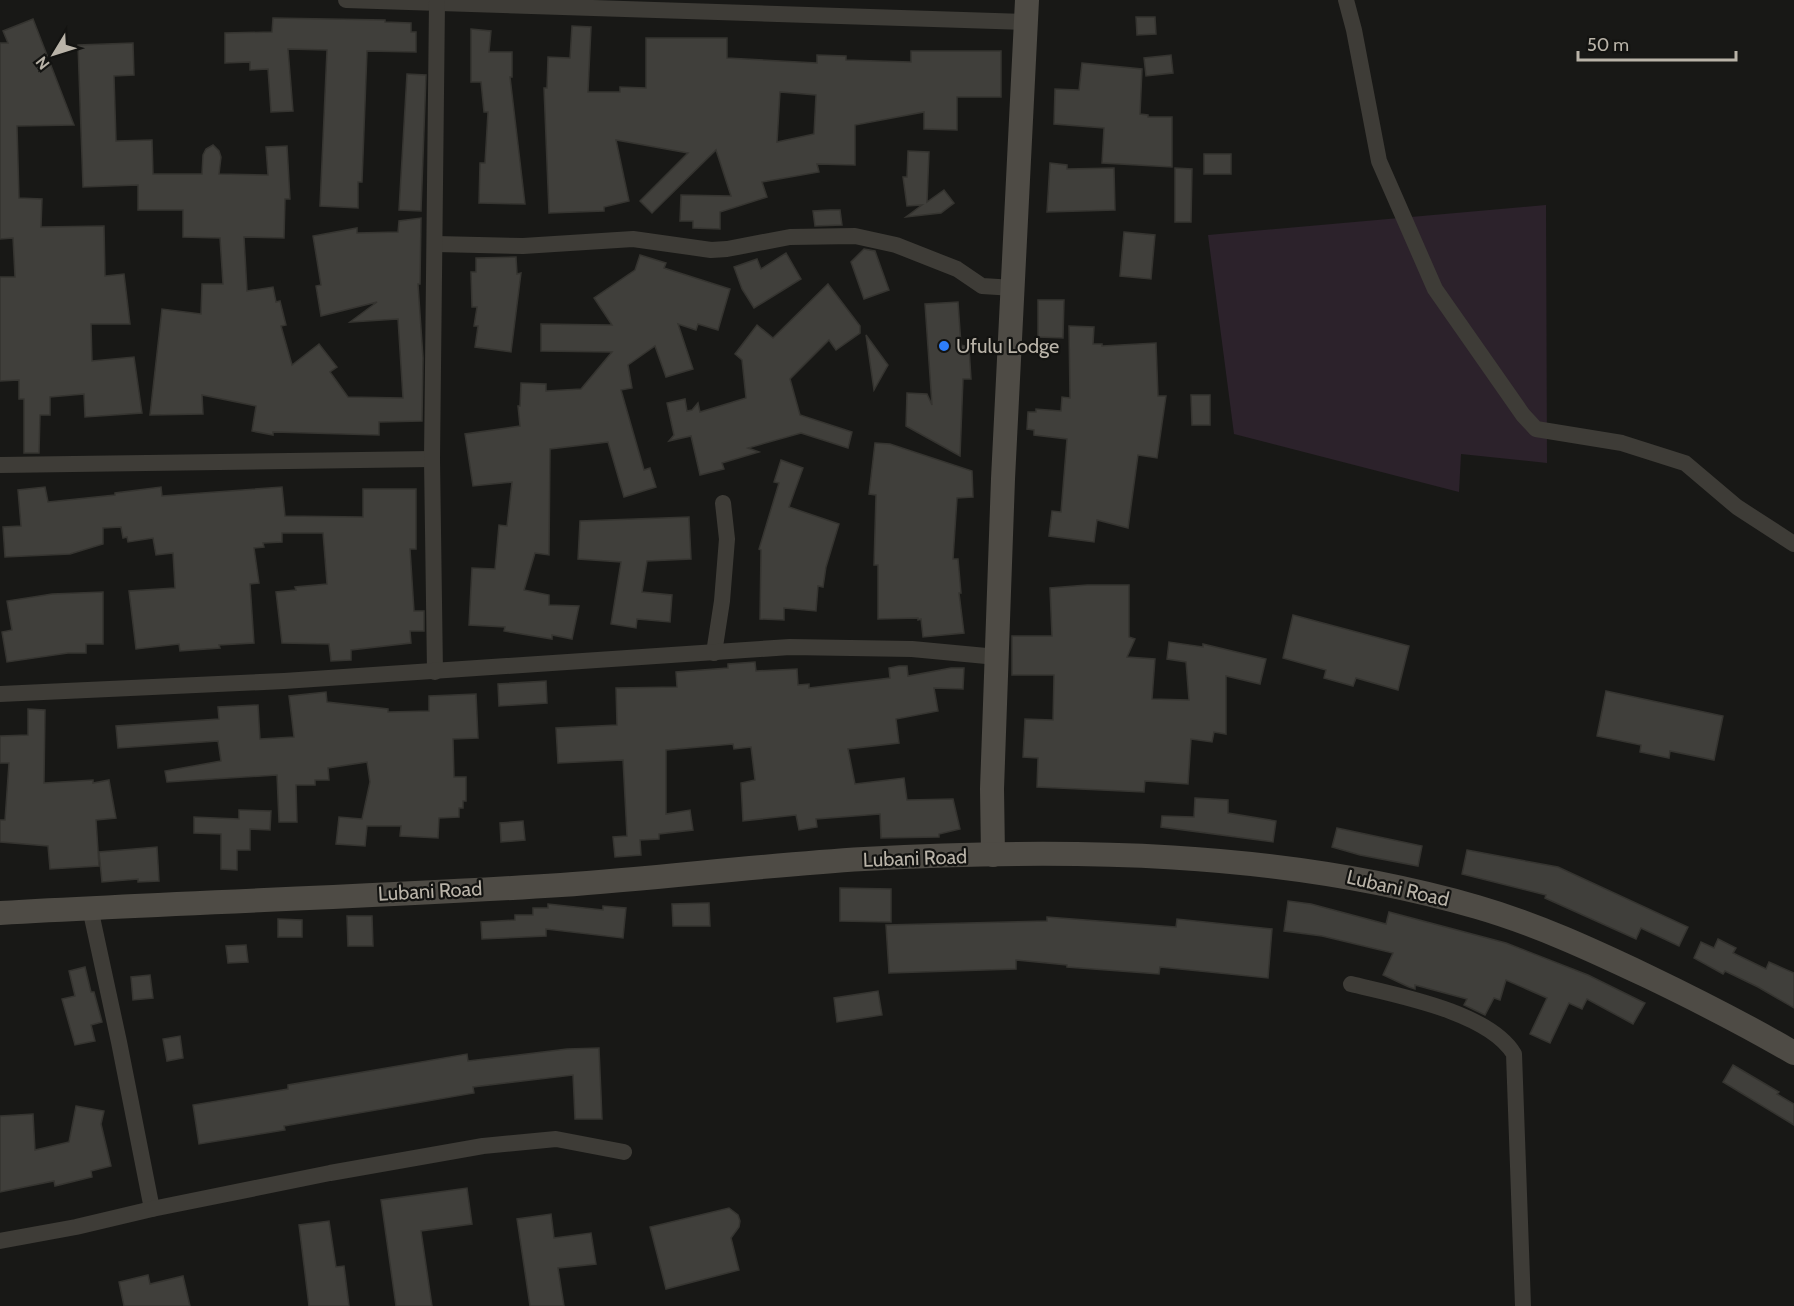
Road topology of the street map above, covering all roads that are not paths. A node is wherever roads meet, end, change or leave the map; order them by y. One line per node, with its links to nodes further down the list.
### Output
1 (346, 0): 3 (street)
2 (1346, 0): 11 (street)
3 (437, 2): 4 (street); 6 (street)
4 (724, 6): 5 (street)
5 (1027, 11): 7 (street)
6 (435, 244): 7 (street); 8 (street)
7 (1014, 288): 13 (street)
8 (432, 459): 9 (street); 14 (street)
9 (0, 465)
10 (723, 503): 12 (street)
11 (1794, 544)
12 (714, 653): 13 (street); 14 (street)
13 (997, 657): 16 (street)
14 (435, 672): 15 (street)
15 (0, 694)
16 (993, 855): 17 (street, Lubani Road); 20 (street, Lubani Road)
17 (90, 908): 18 (street, Lubani Road); 22 (street)
18 (0, 913)
19 (1351, 984): 24 (street)
20 (1794, 1053)
21 (624, 1152): 22 (street)
22 (152, 1209): 23 (street)
23 (0, 1241)
24 (1523, 1306)

